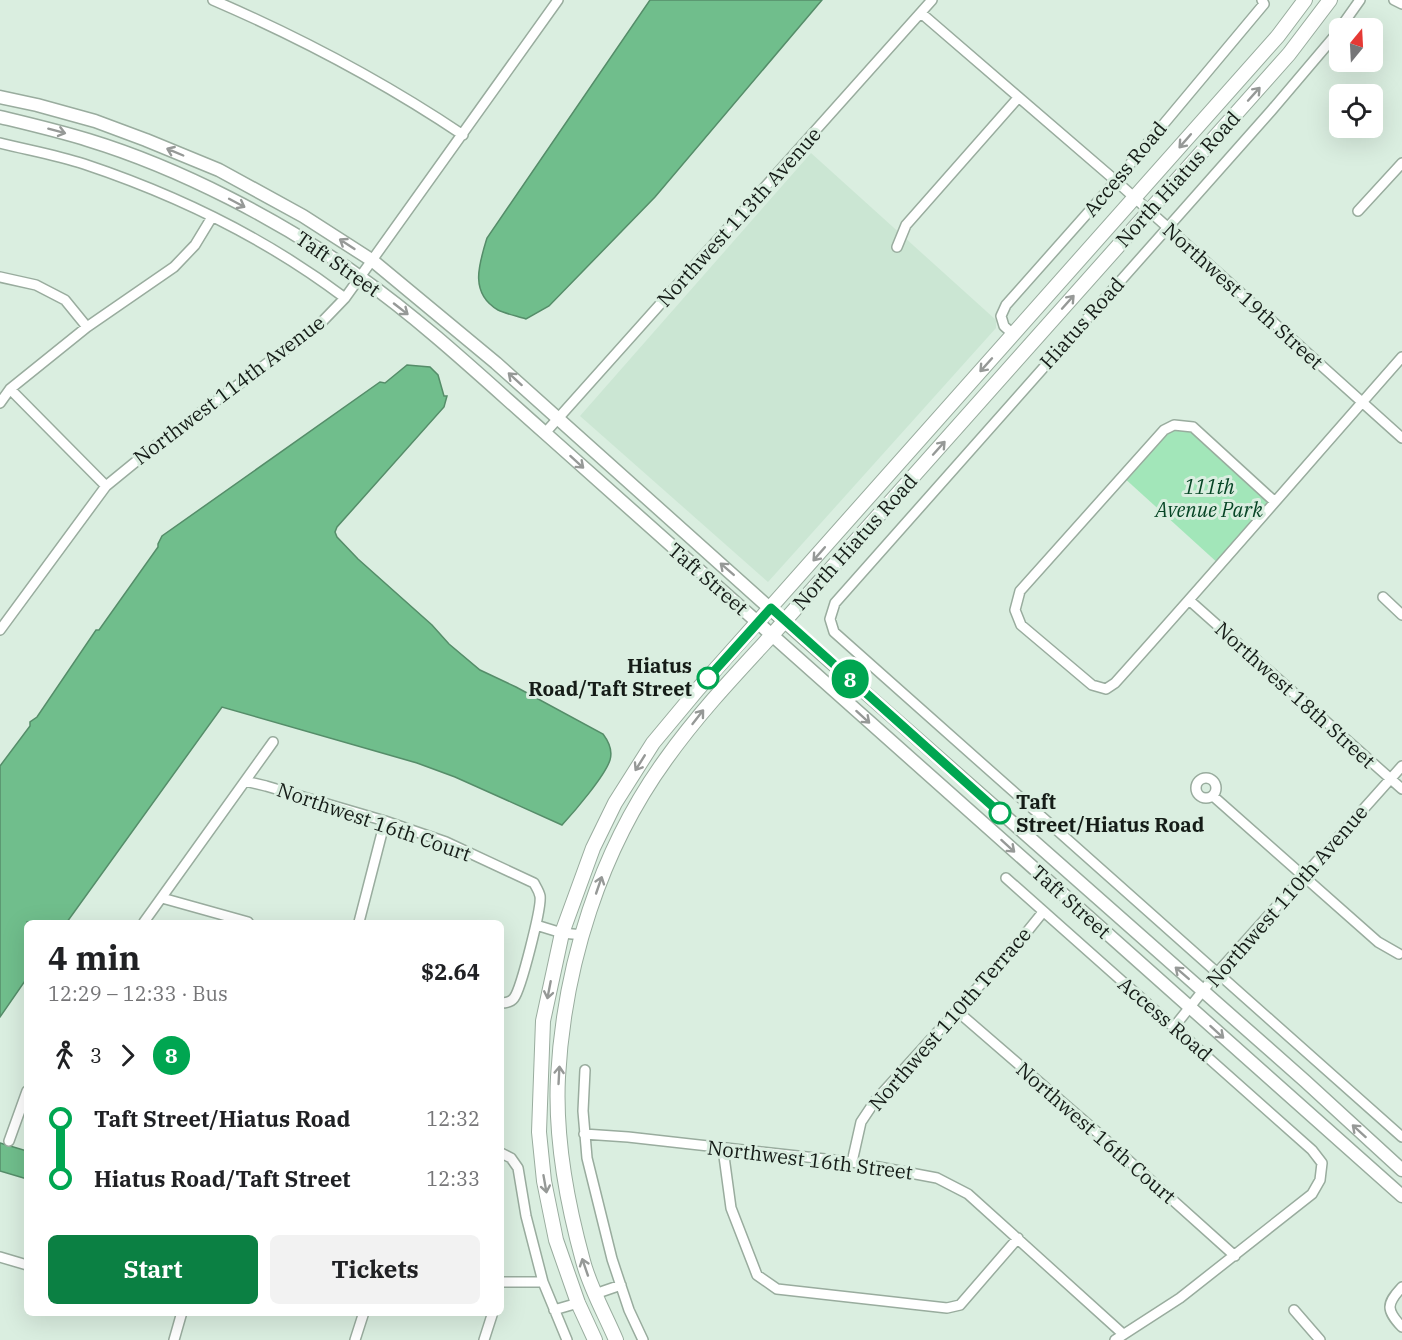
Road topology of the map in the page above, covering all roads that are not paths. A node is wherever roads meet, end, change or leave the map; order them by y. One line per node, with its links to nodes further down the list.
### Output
1 (213, 0): 14 (street)
2 (558, 0): 14 (street, Northwest 114th Avenue)
3 (932, 0): 10 (street, Northwest 113th Avenue)
4 (1305, 0): 20 (main road, North Hiatus Road, one-way to 20)
5 (1330, 0): 21 (main road, North Hiatus Road, one-way to 5)
6 (1360, 0): 24 (street, Hiatus Road)
7 (1394, 0): 9 (street)
8 (1263, 2): 19 (street, Access Road)
9 (1402, 4)
10 (921, 13): 12 (street, Northwest 19th Street); 36 (street, Northwest 113th Avenue)
11 (0, 97): 15 (street, Taft Street)
12 (1018, 98): 19 (street, Northwest 19th Street); 25 (street)
13 (0, 117): 17 (street, Taft Street, one-way to 17)
14 (463, 135): 26 (street, Northwest 114th Avenue)
15 (146, 140): 17 (street); 26 (street, Taft Street, one-way to 15)
16 (0, 142): 23 (street)
17 (138, 158): 28 (street, Taft Street, one-way to 28)
18 (1402, 163): 22 (street)
19 (1116, 182): 20 (street, Northwest 19th Street); 31 (street, Access Road)
20 (1134, 198): 21 (street, Northwest 19th Street); 31 (main road, North Hiatus Road)
21 (1149, 211): 24 (street, Northwest 19th Street); 44 (main road, North Hiatus Road, one-way to 21)
22 (1358, 211)
23 (212, 217): 29 (street); 30 (street)
24 (1167, 228): 34 (street, Northwest 19th Street); 75 (street, Hiatus Road)
25 (897, 247)
26 (373, 261): 28 (street, Northwest 114th Avenue); 36 (street, Taft Street, one-way to 26)
27 (0, 277): 30 (street)
28 (360, 277): 29 (street, Northwest 114th Avenue); 37 (street, Taft Street, one-way to 37)
29 (345, 298): 40 (street, Northwest 114th Avenue)
30 (87, 327): 33 (street)
31 (1014, 335): 43 (main road, North Hiatus Road, one-way to 43)
32 (1402, 357): 34 (street)
33 (10, 389): 35 (street); 40 (street)
34 (1362, 402): 38 (street, Northwest 19th Street); 42 (street)
35 (0, 403)
36 (558, 418): 37 (street, Northwest 113th Avenue); 39 (street, Taft Street)
37 (545, 433): 41 (street, Taft Street, one-way to 41)
38 (1402, 438)
39 (623, 476): 41 (street); 47 (street, Taft Street, one-way to 39)
40 (106, 486): 51 (street, Northwest 114th Avenue)
41 (610, 492): 50 (street, Taft Street)
42 (1275, 502): 46 (street); 46 (street)
43 (857, 510): 44 (main road); 47 (main road, North Hiatus Road, one-way to 47)
44 (872, 523): 49 (main road, North Hiatus Road)
45 (1383, 597): 48 (street)
46 (1189, 600): 57 (street, Northwest 18th Street)
47 (771, 608): 49 (street, Taft Street); 50 (main road, North Hiatus Road)
48 (1402, 615)
49 (784, 621): 52 (main road, North Hiatus Road); 53 (street, Taft Street)
50 (758, 622): 52 (street, Taft Street); 72 (main road, North Hiatus Road, one-way to 72)
51 (0, 630)
52 (772, 635): 55 (street, Taft Street, one-way to 55); 73 (main road, North Hiatus Road, one-way to 52)
53 (912, 734): 55 (street); 61 (street, Taft Street)
54 (273, 742): 58 (street)
55 (898, 748): 63 (street, Taft Street)
56 (1402, 766): 57 (street, Northwest 110th Avenue)
57 (1391, 779): 59 (street, Northwest 18th Street); 64 (street, Northwest 110th Avenue)
58 (245, 781): 62 (street, Northwest 16th Court); 66 (street)
59 (1402, 789)
60 (1213, 796): 64 (street)
61 (1000, 813): 63 (street); 76 (street, Taft Street, one-way to 61)
62 (385, 821): 70 (street); 71 (street, Northwest 16th Court)
63 (986, 827): 78 (street, Taft Street, one-way to 78)
64 (1303, 875): 74 (street); 75 (street, Northwest 110th Avenue)
65 (1006, 878): 67 (street, Access Road)
66 (162, 898): 68 (street); 69 (street)
67 (1043, 912): 79 (street, Northwest 110th Terrace); 80 (street, Access Road)
68 (146, 920)
69 (241, 920)
70 (360, 920)
71 (536, 925): 72 (street); 77 (street)
72 (562, 933): 73 (street); 100 (main road, North Hiatus Road, one-way to 100)
73 (583, 934): 99 (main road, North Hiatus Road, one-way to 73)
74 (1401, 955)
75 (1218, 973): 76 (street, Northwest 110th Avenue); 84 (street)
76 (1203, 991): 78 (street, Northwest 110th Avenue); 89 (street, Taft Street, one-way to 76)
77 (504, 1003)
78 (1190, 1008): 80 (street, Northwest 110th Avenue); 90 (street, Taft Street, one-way to 90)
79 (957, 1011): 88 (street, Northwest 110th Terrace); 92 (street, Northwest 16th Court)
80 (1174, 1027): 92 (street, Access Road)
81 (585, 1070): 83 (street)
82 (24, 1099): 85 (street)
83 (584, 1134): 86 (street, Northwest 16th Street); 97 (street)
84 (1402, 1137)
85 (9, 1142)
86 (723, 1149): 88 (street, Northwest 16th Street); 91 (street)
87 (504, 1154): 95 (street)
88 (852, 1162): 91 (street, Northwest 16th Street)
89 (1402, 1170)
90 (1402, 1197)
91 (1018, 1238): 107 (street, Northwest 16th Street)
92 (1235, 1256): 107 (street)
93 (0, 1257): 94 (street)
94 (24, 1263)
95 (543, 1282): 96 (street); 102 (street)
96 (504, 1284)
97 (621, 1285): 99 (street); 114 (street)
98 (1402, 1287): 106 (street)
99 (595, 1294): 100 (main road); 113 (main road, North Hiatus Road)
100 (578, 1303): 102 (street); 112 (main road, North Hiatus Road)
101 (1294, 1310): 115 (street)
102 (554, 1311): 111 (street)
103 (181, 1316): 108 (street)
104 (363, 1316): 109 (street)
105 (492, 1316): 110 (street)
106 (1402, 1327)
107 (1119, 1337)
108 (174, 1340)
109 (355, 1340)
110 (484, 1340)
111 (567, 1340)
112 (595, 1340)
113 (616, 1340)
114 (643, 1340)
115 (1320, 1340)

